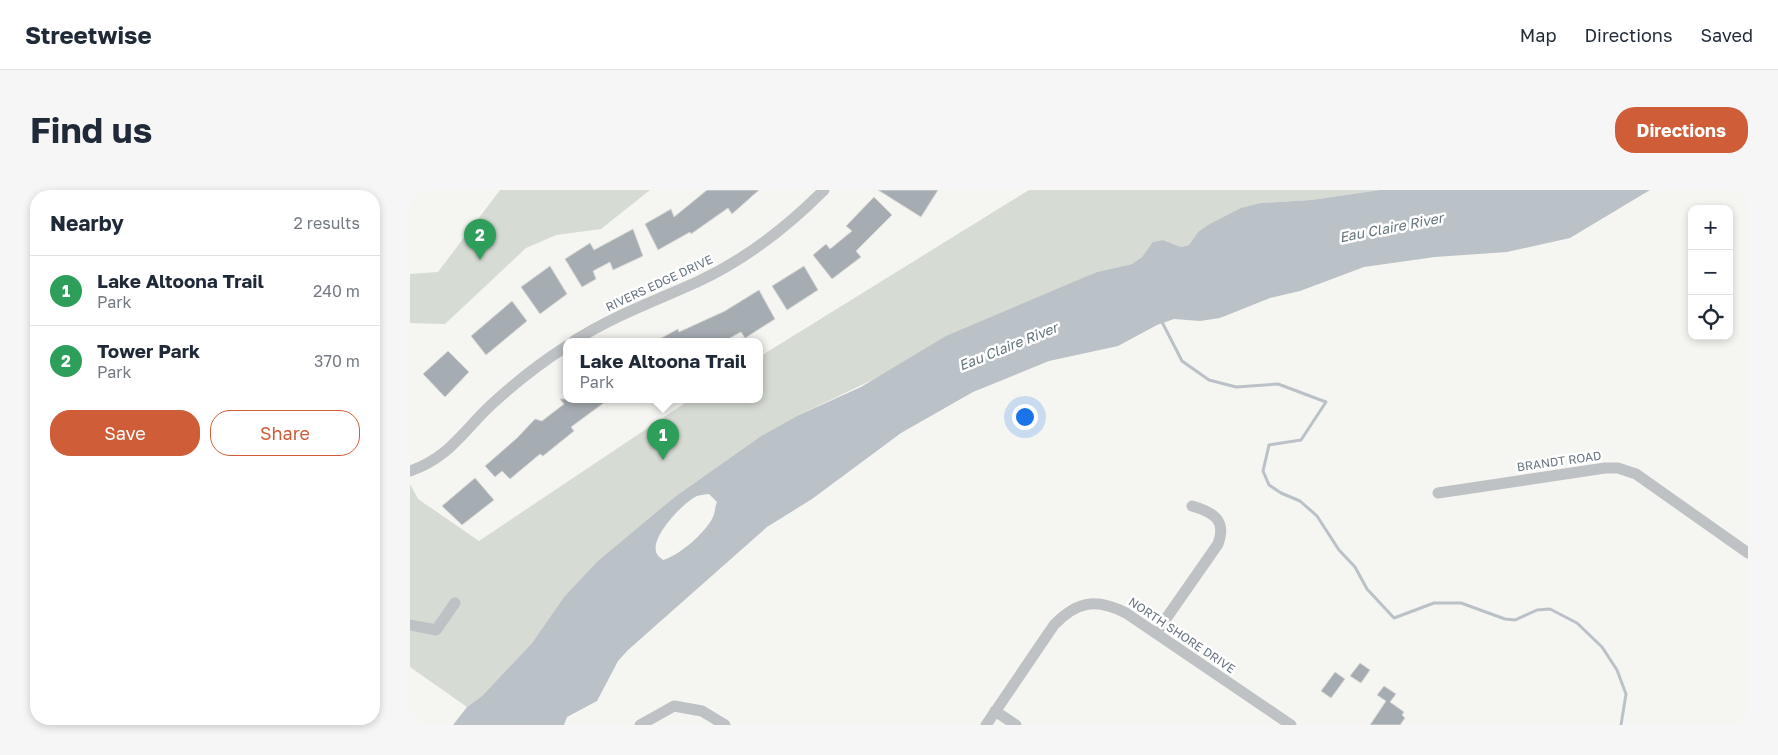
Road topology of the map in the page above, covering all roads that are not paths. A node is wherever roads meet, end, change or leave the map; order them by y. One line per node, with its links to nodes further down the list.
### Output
1 (824, 190): 2 (street, RIVERS EDGE DRIVE)
2 (579, 338)
3 (563, 349): 4 (street)
4 (410, 471)
5 (1438, 494): 7 (street, BRANDT ROAD)
6 (1192, 506): 10 (street)
7 (1748, 553)
8 (456, 603): 9 (street)
9 (410, 625)
10 (1156, 633): 11 (street, NORTH SHORE DRIVE); 16 (street, NORTH SHORE DRIVE)
11 (995, 711): 14 (street, NORTH SHORE DRIVE); 15 (street)
12 (640, 725): 13 (street)
13 (725, 725)
14 (986, 725)
15 (1016, 725)
16 (1291, 725)

